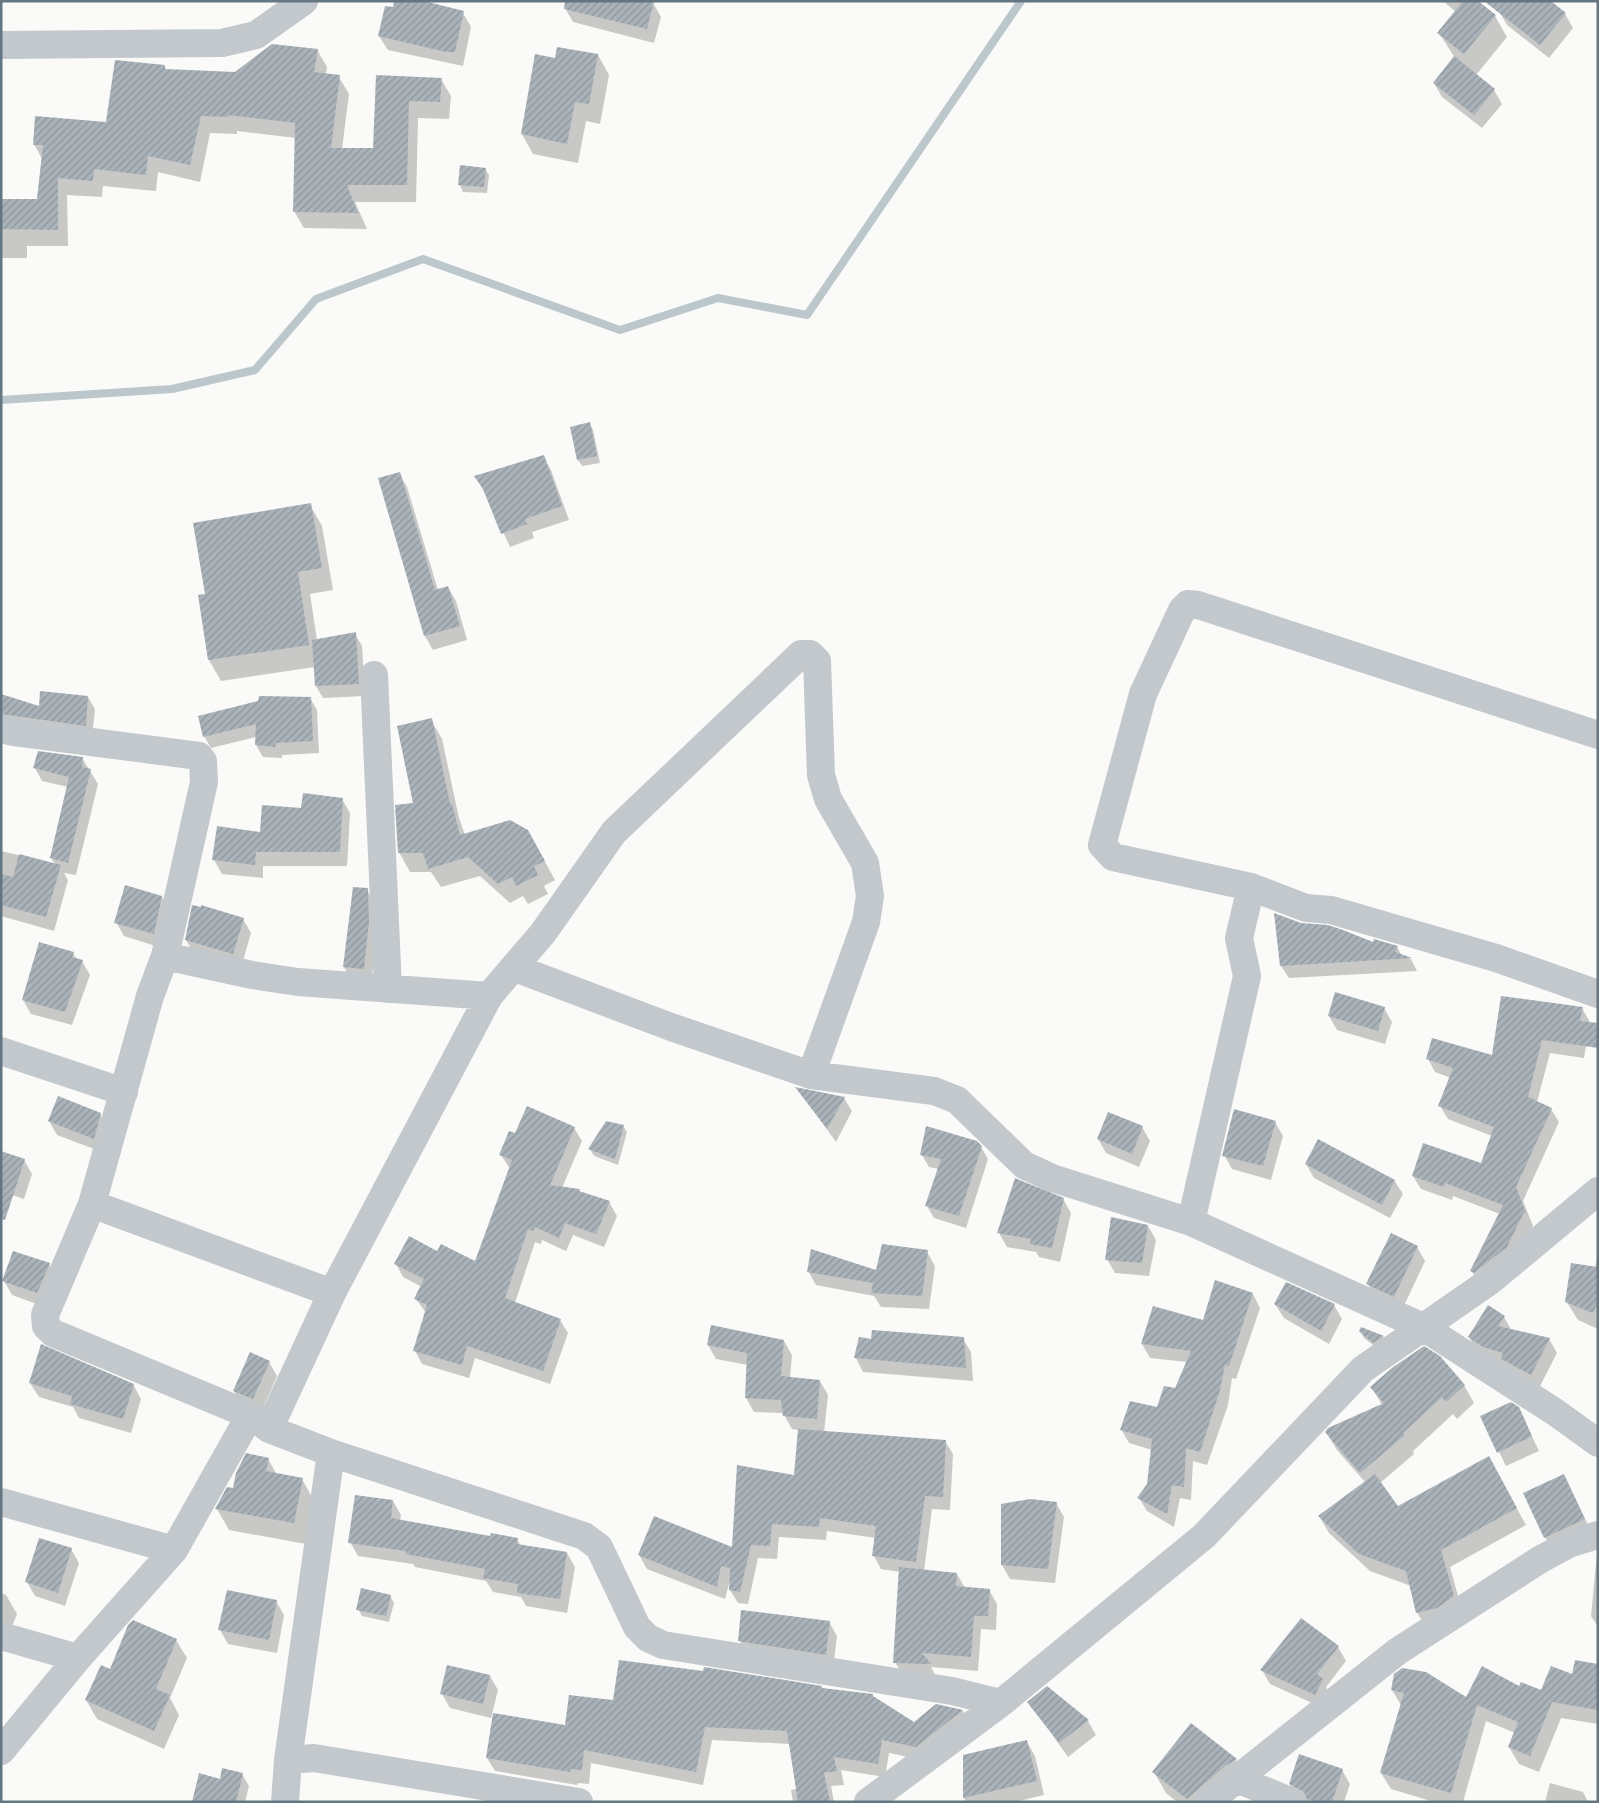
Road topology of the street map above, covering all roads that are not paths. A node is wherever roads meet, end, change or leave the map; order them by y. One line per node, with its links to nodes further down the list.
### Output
1 (304, 1): 2 (street)
2 (1, 45)
3 (374, 676): 9 (street)
4 (1, 729): 7 (street)
5 (1598, 734): 6 (street)
6 (1251, 887): 10 (street); 17 (street)
7 (165, 956): 9 (street); 14 (street)
8 (515, 968): 11 (street); 13 (street); 13 (street)
9 (388, 989): 11 (street)
10 (1598, 994)
11 (489, 996): 18 (street)
12 (1, 1051): 14 (street)
13 (811, 1075): 17 (street)
14 (124, 1092): 16 (street)
15 (1598, 1191): 19 (street)
16 (92, 1204): 18 (street); 20 (street)
17 (1191, 1222): 19 (street)
18 (332, 1293): 20 (street)
19 (1423, 1327): 21 (street); 28 (street)
20 (259, 1422): 22 (street); 25 (street)
21 (1598, 1443)
22 (331, 1453): 28 (street); 30 (street)
23 (1, 1502): 25 (street)
24 (1598, 1534): 31 (street)
25 (174, 1550): 27 (street)
26 (1, 1636): 27 (street)
27 (78, 1658): 29 (street)
28 (1001, 1703): 34 (street)
29 (1, 1751)
30 (288, 1760): 32 (street); 33 (street)
31 (1235, 1778): 35 (street); 36 (street)
32 (285, 1802)
33 (579, 1802)
34 (868, 1802)
35 (1208, 1802)
36 (1292, 1802)

